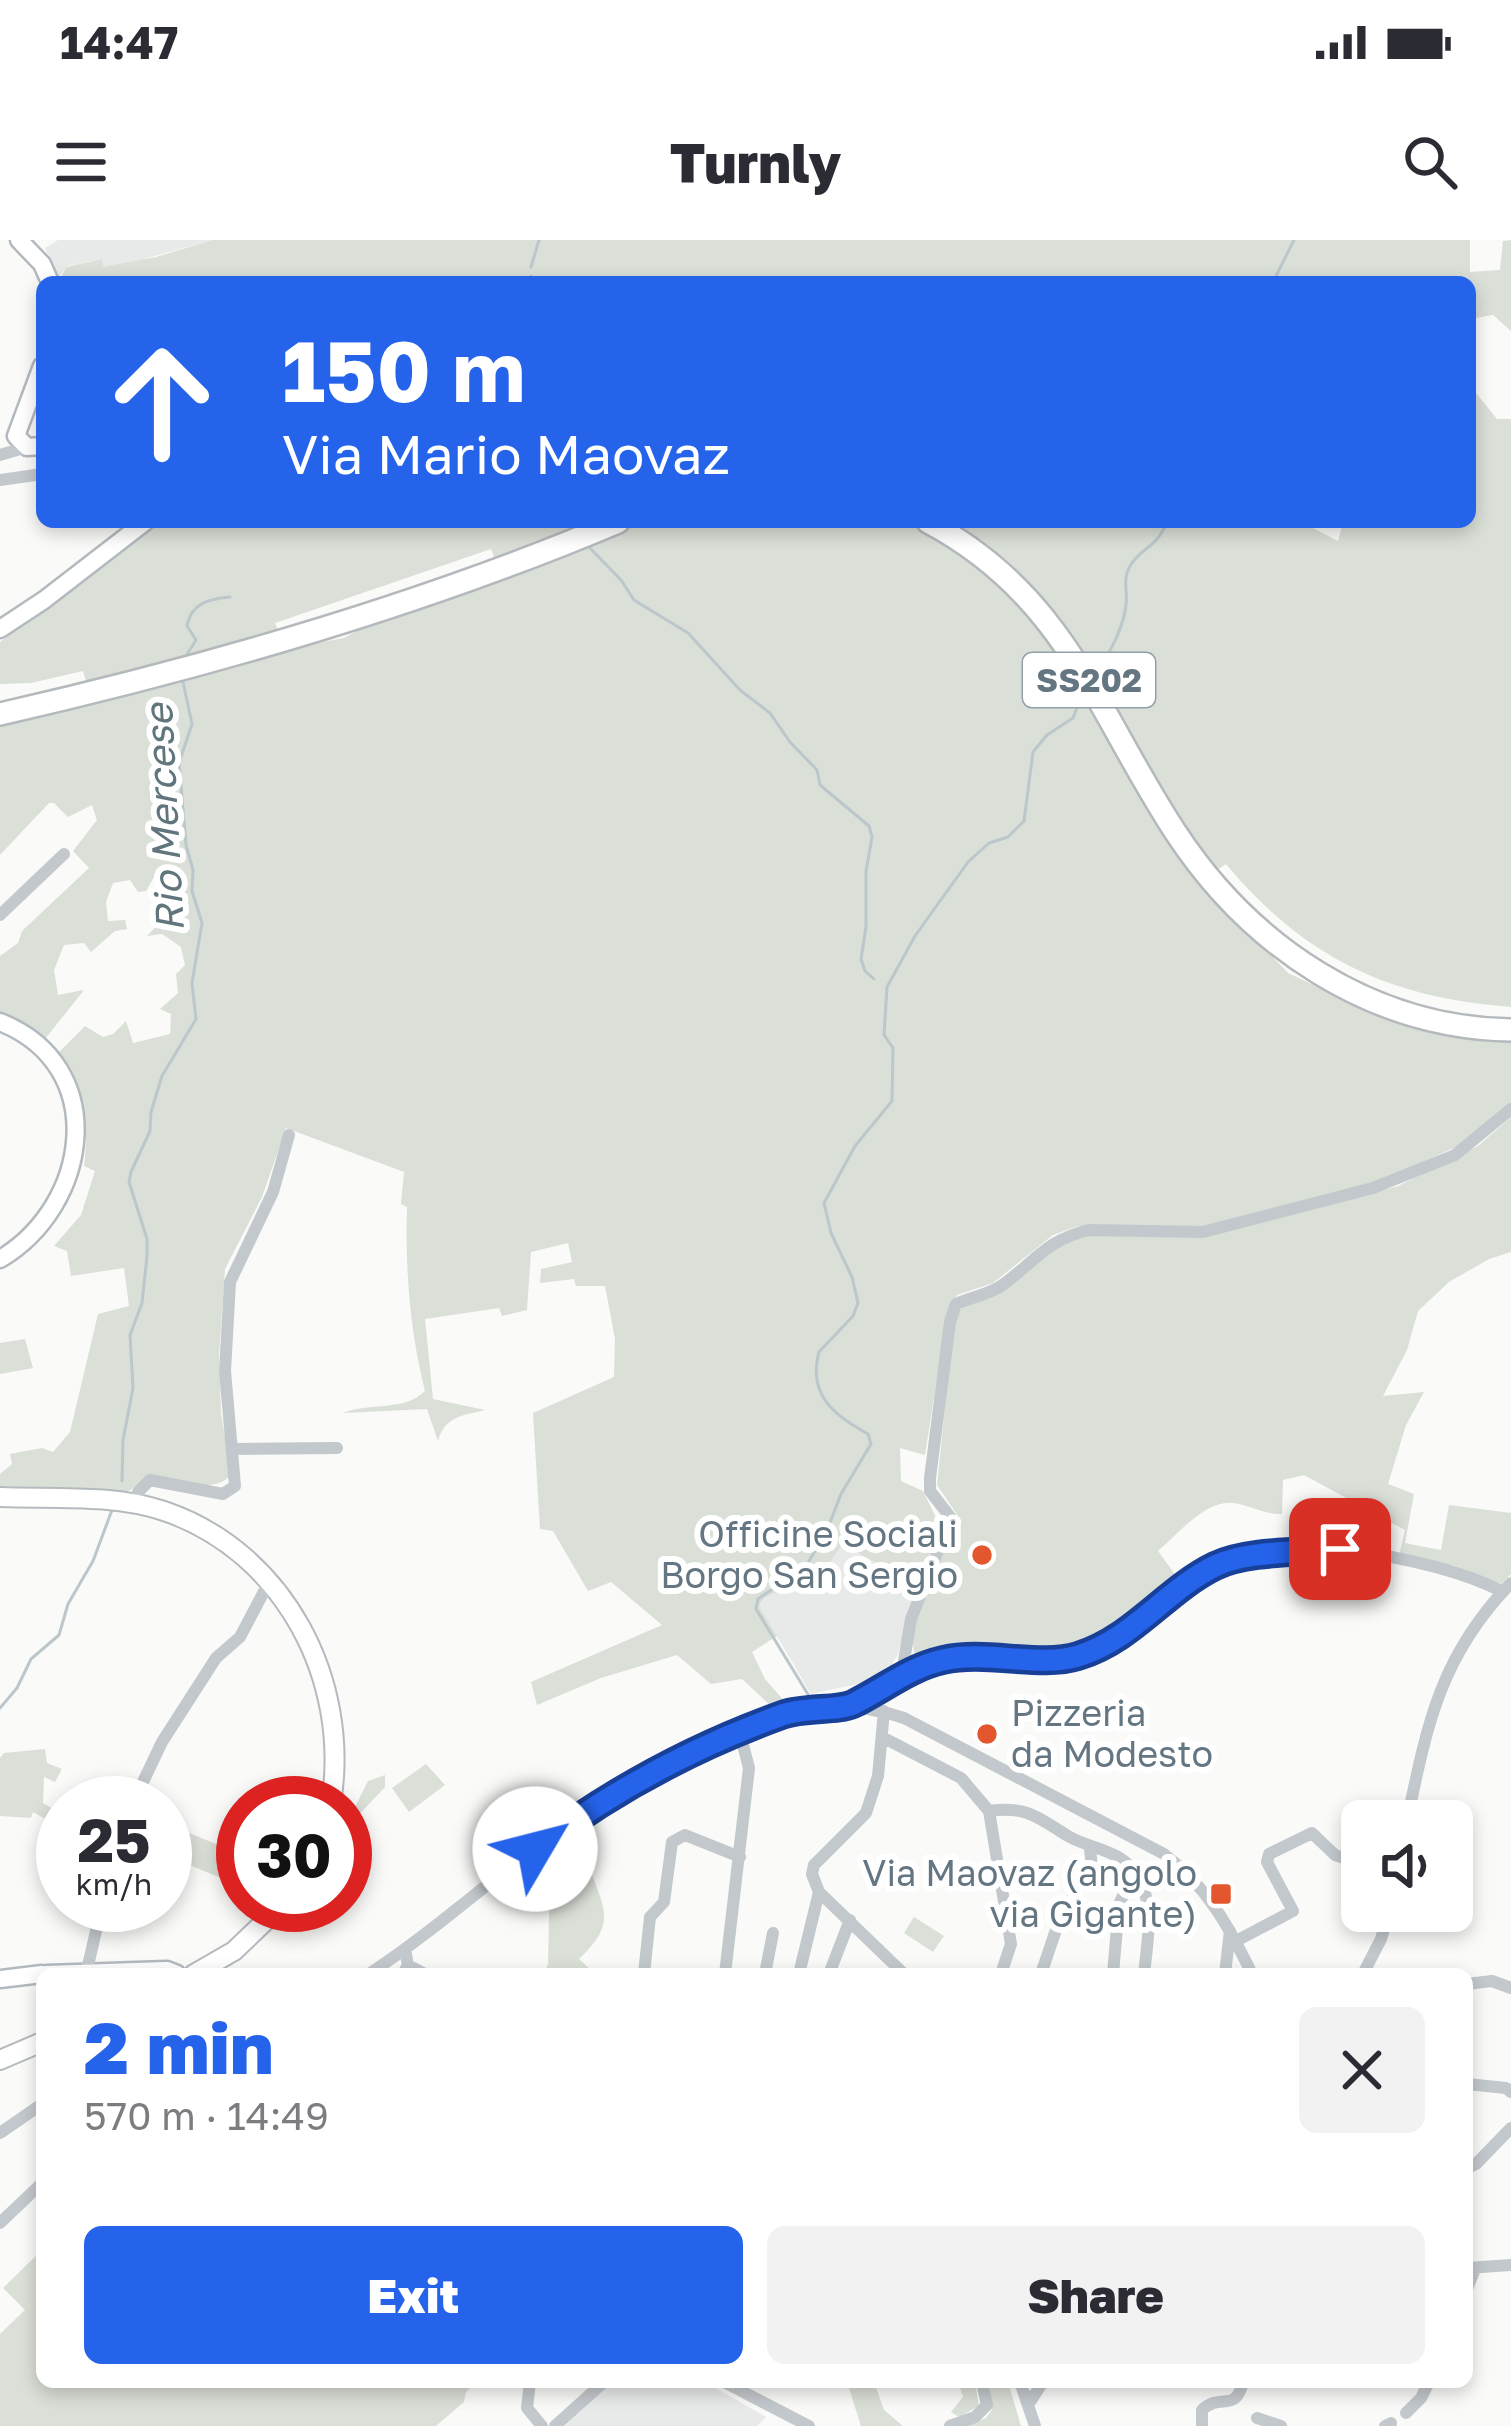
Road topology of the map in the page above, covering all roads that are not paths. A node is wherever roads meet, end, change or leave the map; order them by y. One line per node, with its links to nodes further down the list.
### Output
1 (19, 240): 2 (street)
2 (47, 276)
3 (36, 382): 4 (street)
4 (35, 446): 5 (street)
5 (0, 455)
6 (36, 475): 7 (street)
7 (0, 480)
8 (137, 528): 14 (street)
9 (569, 528): 13 (highway)
10 (600, 528): 13 (highway)
11 (938, 528): 19 (highway, SS202)
12 (965, 528): 19 (highway, SS202)
13 (496, 562): 15 (highway)
14 (0, 629)
15 (88, 687): 16 (highway); 17 (highway)
16 (0, 701)
17 (0, 714)
18 (64, 854): 20 (street)
19 (1214, 872): 21 (highway, SS202); 23 (highway, SS202)
20 (0, 915)
21 (1511, 1018)
22 (0, 1022): 26 (street)
23 (1511, 1030)
24 (1511, 1109): 33 (street)
25 (289, 1135): 28 (street)
26 (0, 1259)
27 (337, 1448): 28 (street)
28 (232, 1449): 30 (street)
29 (0, 1497): 30 (main road)
30 (136, 1504): 31 (main road)
31 (269, 1582): 38 (street); 39 (main road)
32 (1507, 1587): 33 (street); 40 (street)
33 (902, 1673): 34 (street)
34 (849, 1706): 35 (street); 36 (street)
35 (884, 1711): 37 (street); 52 (street)
36 (740, 1733): 43 (street); 53 (street)
37 (882, 1737): 41 (street); 46 (street)
38 (145, 1776)
39 (334, 1776)
40 (1412, 1800)
41 (989, 1811): 42 (street); 64 (street)
42 (1090, 1849): 45 (street); 65 (street)
43 (740, 1857): 58 (street); 59 (street)
44 (1341, 1857): 52 (street)
45 (1135, 1871): 66 (street); 67 (street)
46 (819, 1892): 47 (street); 61 (street)
47 (850, 1920): 62 (street); 63 (street)
48 (96, 1932): 54 (street)
49 (254, 1932): 55 (main road)
50 (1383, 1932): 70 (street)
51 (773, 1933): 60 (street)
52 (1233, 1935): 68 (street); 69 (street)
53 (405, 1949): 56 (street); 57 (street)
54 (88, 1968)
55 (204, 1968)
56 (378, 1968)
57 (405, 1968)
58 (645, 1968)
59 (726, 1968)
60 (766, 1968)
61 (800, 1968)
62 (831, 1968)
63 (898, 1968)
64 (1003, 1968)
65 (1043, 1968)
66 (1114, 1968)
67 (1144, 1968)
68 (1226, 1968)
69 (1249, 1968)
70 (1366, 1968)
71 (36, 1975): 72 (street)
72 (0, 1979)
73 (1473, 1983): 74 (street)
74 (1511, 1988)
75 (36, 2045): 76 (main road)
76 (0, 2060)
77 (1473, 2085): 78 (street)
78 (1511, 2092)
79 (36, 2108): 81 (street)
80 (1511, 2128): 82 (street)
81 (0, 2133)
82 (1473, 2166)
83 (36, 2189): 84 (street)
84 (0, 2223)
85 (1511, 2265): 86 (street)
86 (1473, 2268)
87 (529, 2388): 98 (street)
88 (597, 2388): 99 (street)
89 (736, 2388): 100 (street)
90 (984, 2388): 101 (street)
91 (1022, 2388): 95 (street)
92 (1039, 2388): 95 (street)
93 (1241, 2388): 103 (street)
94 (1426, 2388): 96 (street)
95 (1028, 2405): 102 (street)
96 (1406, 2413)
97 (1257, 2418): 104 (street)
98 (542, 2426)
99 (555, 2426)
100 (809, 2426)
101 (950, 2426)
102 (1035, 2426)
103 (1202, 2426)
104 (1281, 2426)

